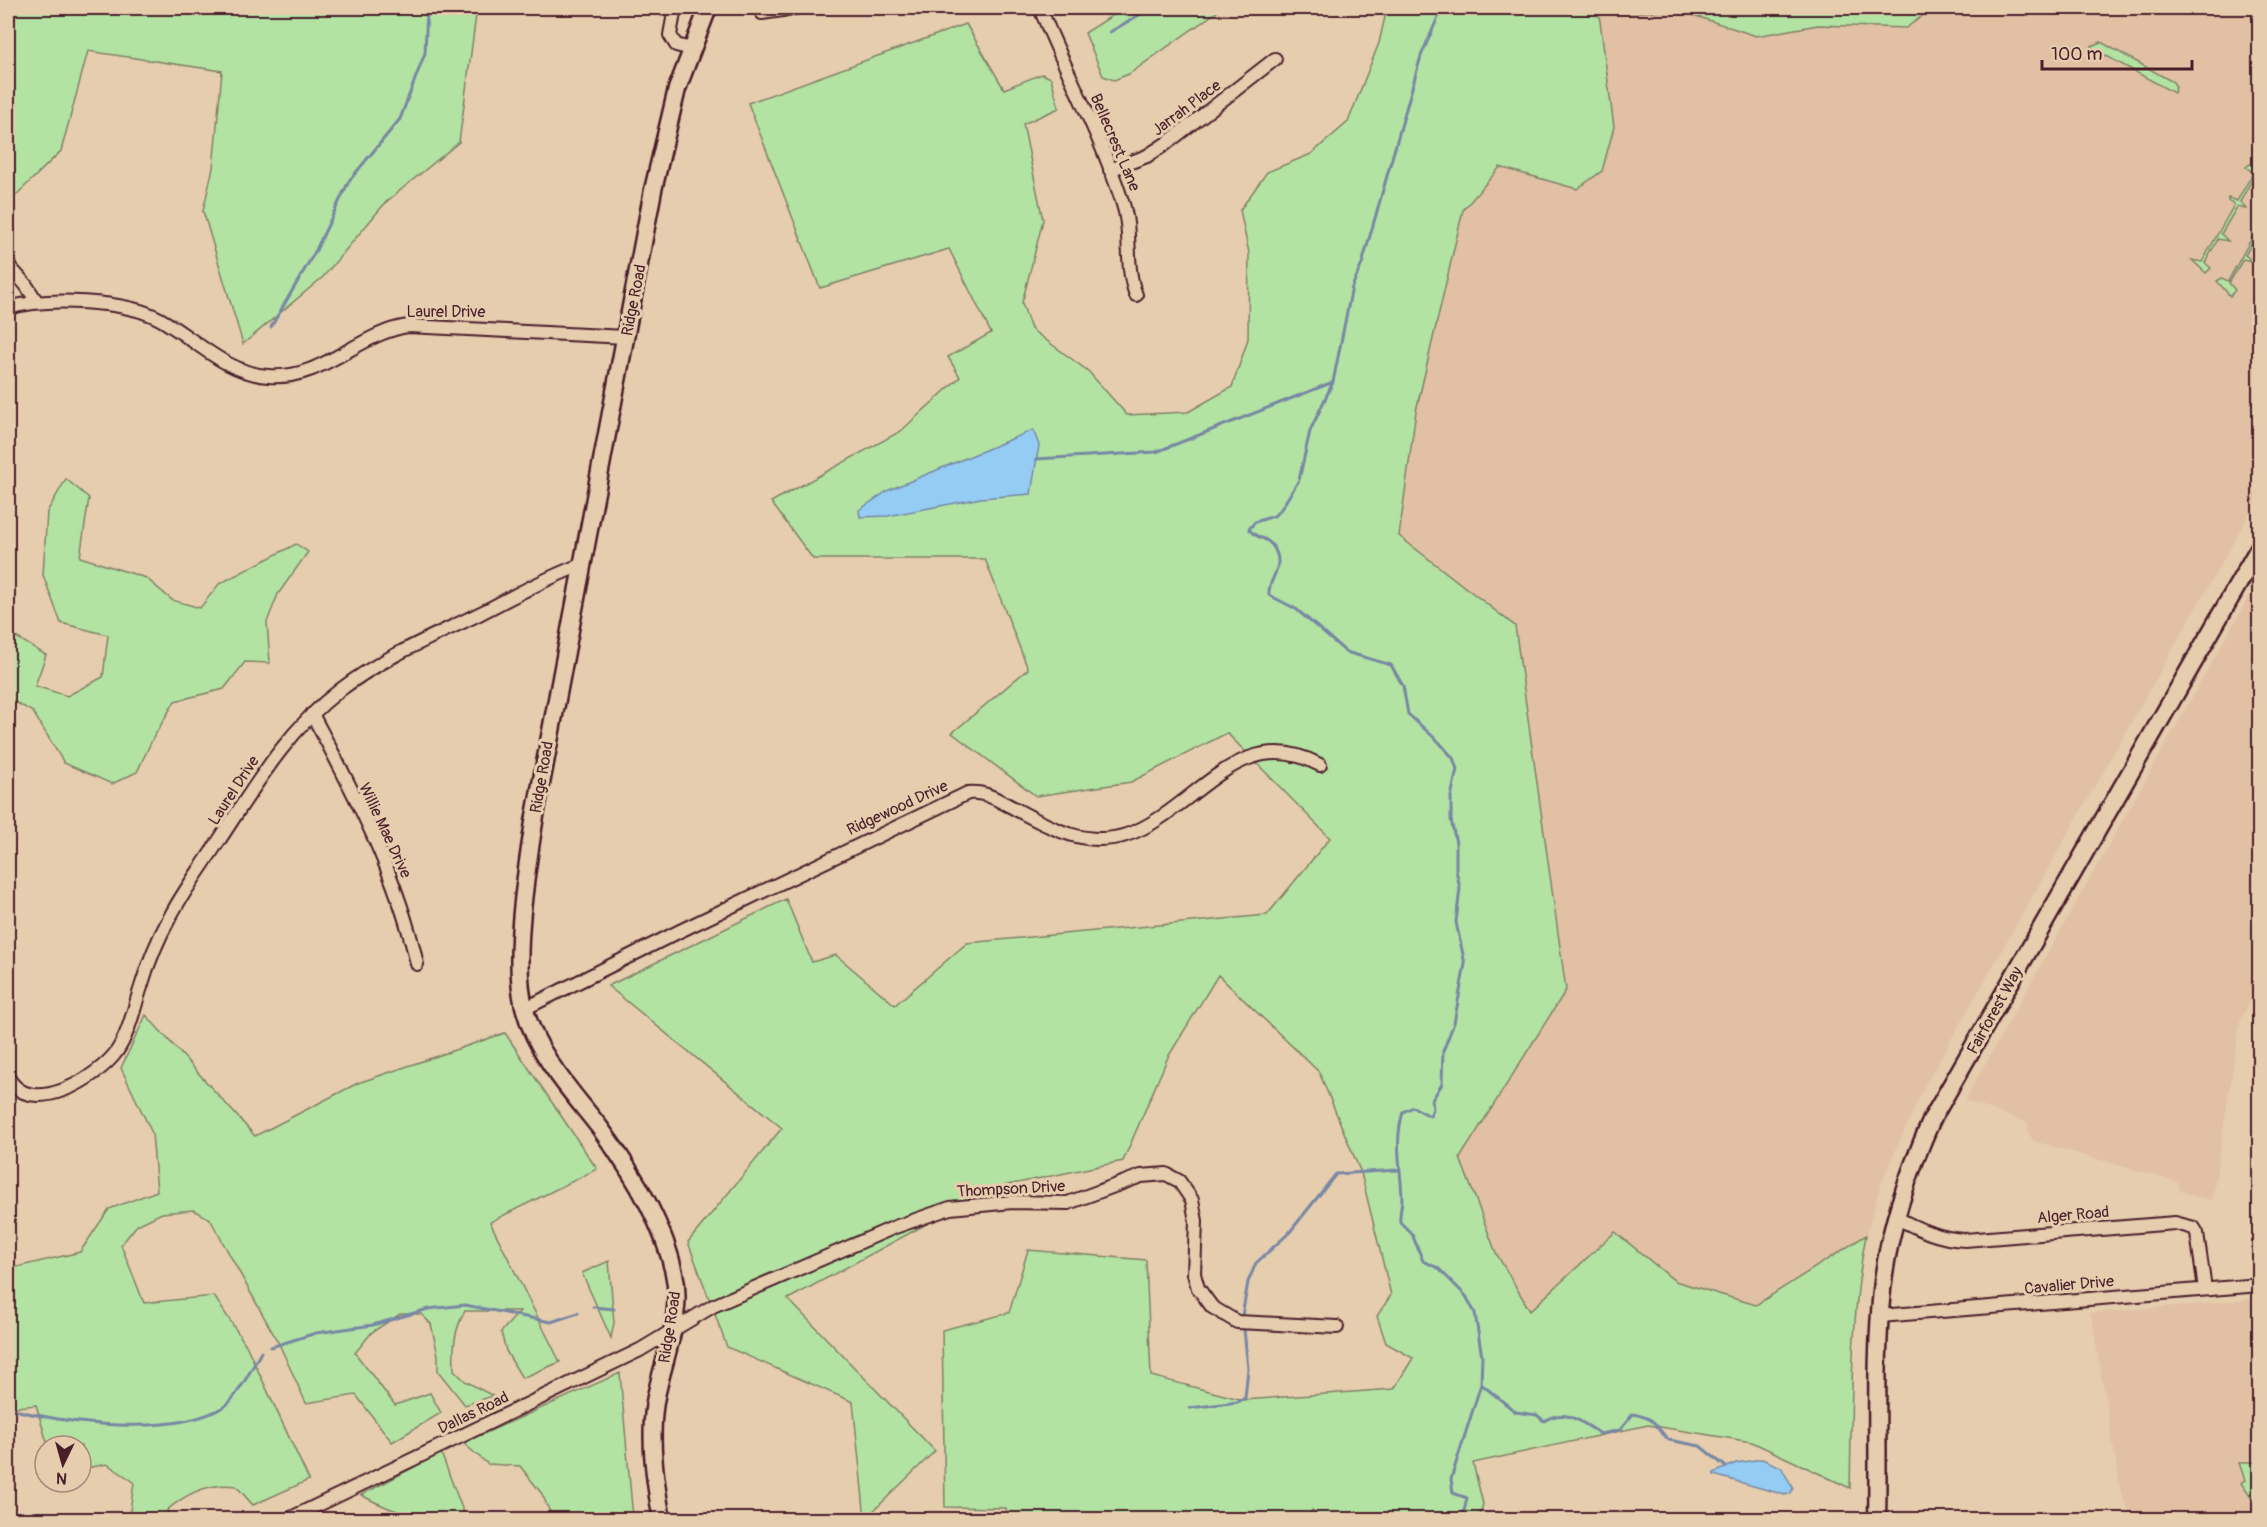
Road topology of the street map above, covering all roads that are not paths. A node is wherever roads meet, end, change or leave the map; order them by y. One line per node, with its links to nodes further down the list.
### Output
1 (675, 8): 6 (street)
2 (708, 8): 6 (street, Ridge Road)
3 (796, 8): 5 (street)
4 (1040, 8): 8 (street, Bellecrest Lane)
5 (762, 13)
6 (691, 49): 13 (street, Ridge Road)
7 (1275, 59): 8 (street, Jarrah Place)
8 (1110, 170): 10 (street, Bellecrest Lane)
9 (8, 265): 11 (street)
10 (1136, 295)
11 (37, 303): 12 (street, Laurel Drive); 13 (street, Laurel Drive)
12 (8, 308)
13 (626, 337): 15 (street, Ridge Road)
14 (2259, 546): 21 (street, Fairforest Way)
15 (581, 565): 16 (street, Laurel Drive); 19 (street, Ridge Road)
16 (312, 714): 18 (street, Willie Mae Drive); 20 (street, Laurel Drive)
17 (1320, 765): 19 (street, Ridgewood Drive)
18 (417, 964)
19 (524, 1009): 26 (street, Ridge Road)
20 (8, 1077)
21 (1895, 1217): 23 (street, Alger Road); 24 (street, Fairforest Way)
22 (2259, 1285): 23 (street, Cavalier Drive)
23 (2205, 1289): 24 (street, Cavalier Drive)
24 (1880, 1316): 29 (street, Fairforest Way)
25 (1337, 1327): 26 (street, Thompson Drive)
26 (671, 1331): 27 (street, Dallas Road); 28 (street, Ridge Road)
27 (287, 1520)
28 (662, 1520)
29 (1877, 1520)

